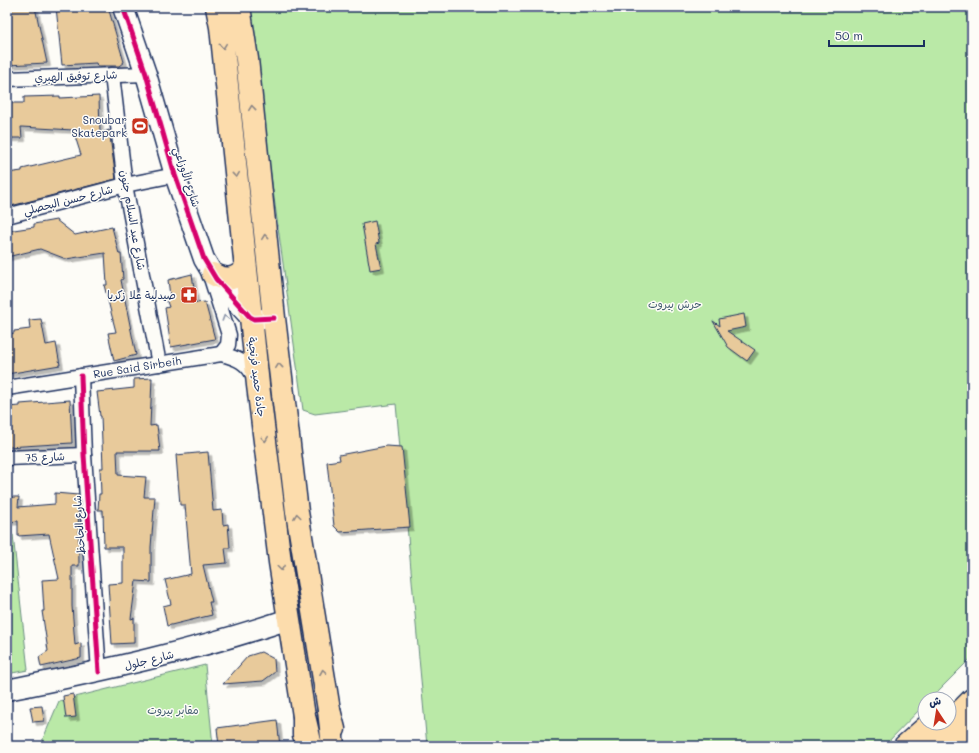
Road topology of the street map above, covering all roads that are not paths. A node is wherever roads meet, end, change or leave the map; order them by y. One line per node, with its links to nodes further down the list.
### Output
1 (123, 7): 4 (street, شارع الأوزاعي)
2 (217, 7): 11 (main road, جادة حميد فرنجية, one-way to 11)
3 (239, 7): 13 (main road, one-way to 3)
4 (146, 74): 5 (street, شارع توفيق الهبري); 7 (street, شارع الأوزاعي)
5 (112, 75): 6 (street, شارع توفيق الهبري); 8 (street, شارع عبد السلام جنون)
6 (7, 79)
7 (175, 175): 8 (street, شارع حسن البحصلي); 10 (street, شارع الأوزاعي)
8 (125, 185): 9 (street, شارع حسن البحصلي); 15 (street, شارع عبد السلام جنون)
9 (7, 216)
10 (209, 267): 11 (main road); 12 (street, شارع الأوزاعي); 14 (street, one-way to 10)
11 (246, 269): 12 (main road, جادة حميد فرنجية)
12 (250, 317): 13 (street); 17 (main road, جادة حميد فرنجية)
13 (274, 318): 27 (main road, one-way to 13)
14 (221, 354): 15 (street, Rue Said Sirbeih); 17 (street)
15 (159, 364): 16 (street, Rue Said Sirbeih)
16 (81, 376): 18 (street, Rue Said Sirbeih); 19 (street, شارع الجاحظ)
17 (258, 385): 21 (main road, جادة حميد فرنجية, one-way to 21)
18 (7, 388)
19 (84, 455): 20 (street, شارع 75); 22 (street, شارع الجاحظ)
20 (7, 458)
21 (289, 619): 22 (street, شارع جلول); 28 (main road, جادة حميد فرنجية)
22 (99, 672): 24 (street, شارع جلول)
23 (972, 683): 25 (main road)
24 (7, 690)
25 (957, 698)
26 (972, 700): 37 (main road)
27 (329, 710): 34 (main road); 35 (main road)
28 (304, 716): 32 (main road); 33 (main road, جادة حميد فرنجية)
29 (972, 724): 38 (main road)
30 (922, 731): 36 (main road)
31 (972, 739): 39 (main road)
32 (305, 746)
33 (311, 746)
34 (333, 746)
35 (339, 746)
36 (905, 746)
37 (926, 746)
38 (948, 746)
39 (965, 746)

